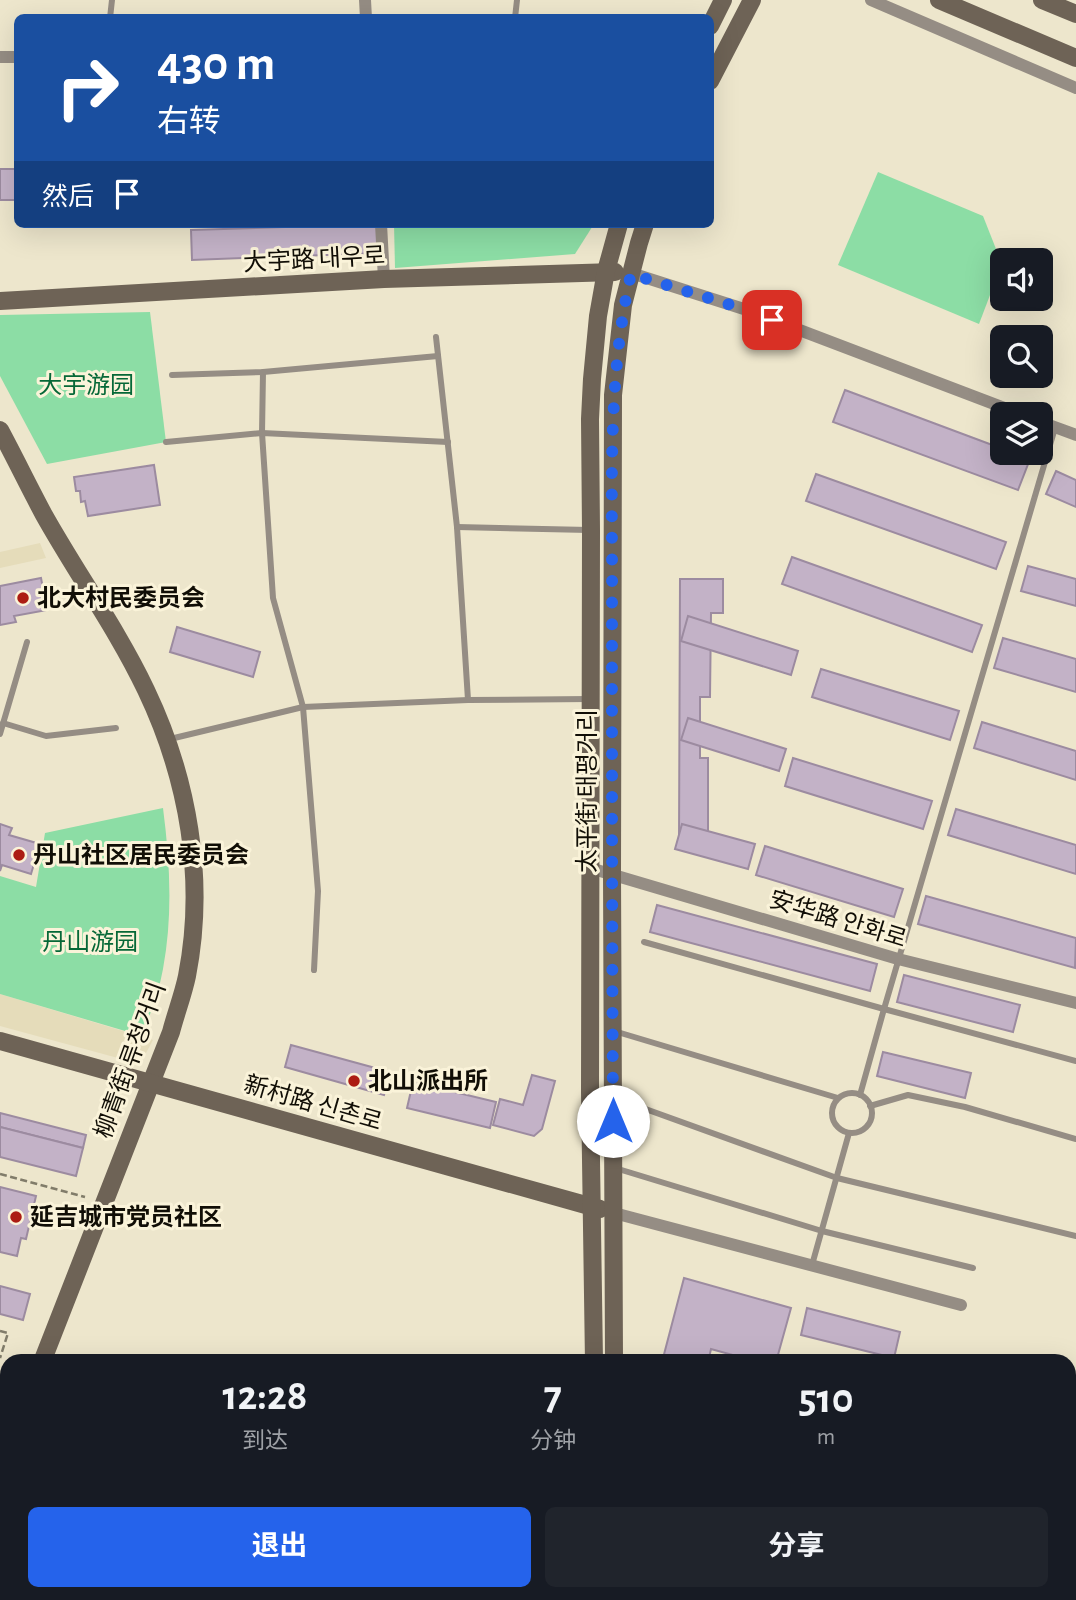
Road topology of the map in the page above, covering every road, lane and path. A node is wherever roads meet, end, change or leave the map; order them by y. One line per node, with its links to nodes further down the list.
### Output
1 (723, 0): 7 (main road)
2 (752, 0): 9 (main road)
3 (871, 0): 10 (street)
4 (939, 0): 8 (main road)
5 (1042, 0): 6 (main road)
6 (1074, 9)
7 (714, 18)
8 (1076, 58)
9 (714, 73)
10 (1076, 88)
11 (381, 228): 16 (street)
12 (619, 228): 14 (main road, 太平街 태평거리)
13 (644, 228): 15 (main road, 太平街 태평거리)
14 (606, 271): 15 (main road, 大宇路 대우로); 16 (main road, 大宇路 대우로); 30 (main road, 太平街 태평거리)
15 (631, 274): 22 (street); 40 (main road, 太平街 태평거리)
16 (384, 279): 17 (main road, 大宇路 대우로)
17 (0, 301)
18 (436, 337): 19 (lane)
19 (438, 356): 20 (lane); 28 (lane)
20 (263, 372): 21 (lane); 25 (lane)
21 (172, 375)
22 (990, 402)
23 (1055, 427): 26 (street); 42 (lane)
24 (0, 430): 38 (main road, 柳青街 류청거리)
25 (262, 433): 27 (lane); 28 (lane); 34 (lane)
26 (1076, 435)
27 (166, 442)
28 (448, 442): 29 (lane)
29 (457, 527): 30 (lane); 33 (lane)
30 (591, 530): 32 (main road, 太平街 태평거리)
31 (27, 642): 35 (lane)
32 (591, 699): 33 (lane); 39 (main road, 太平街 태평거리)
33 (468, 700): 34 (lane)
34 (303, 707): 38 (lane); 43 (lane)
35 (3, 723): 36 (lane); 37 (lane)
36 (116, 728)
37 (0, 734)
38 (167, 740): 49 (main road, 柳青街 류청거리)
39 (590, 868): 40 (street, 安华路 안화로); 60 (main road, 太平街 태평거리)
40 (612, 873): 42 (street, 安华路 안화로); 46 (main road, 太平街 태평거리)
41 (644, 942): 45 (lane)
42 (898, 959): 44 (street, 安华路 안화로); 45 (lane)
43 (314, 970)
44 (1076, 1003)
45 (884, 1009): 48 (lane); 50 (lane)
46 (613, 1030): 51 (main road, 太平街 태평거리); 52 (lane)
47 (0, 1041): 49 (main road, 新村路 신촌로)
48 (1076, 1061)
49 (150, 1083): 60 (main road, 新村路 신촌로); 69 (main road, 柳青街 류청거리)
50 (860, 1095): 52 (lane); 53 (lane)
51 (613, 1097): 56 (main road, 太平街 태평거리); 58 (lane)
52 (838, 1098): 54 (lane)
53 (870, 1106): 54 (lane); 55 (lane)
54 (849, 1133): 58 (lane)
55 (1076, 1139)
56 (613, 1168): 61 (main road, 太平街 태평거리); 62 (lane)
57 (0, 1174): 59 (path)
58 (837, 1178): 62 (lane); 63 (lane)
59 (85, 1198)
60 (592, 1206): 61 (main road, 新村路 신촌로); 70 (main road, 太平街 태평거리)
61 (614, 1213): 64 (street); 71 (main road, 太平街 태평거리)
62 (822, 1231): 64 (lane); 65 (lane)
63 (1076, 1236)
64 (812, 1265): 66 (street)
65 (974, 1268)
66 (961, 1305)
67 (0, 1331): 68 (path)
68 (1, 1354)
69 (45, 1354)
70 (594, 1354)
71 (614, 1354)

